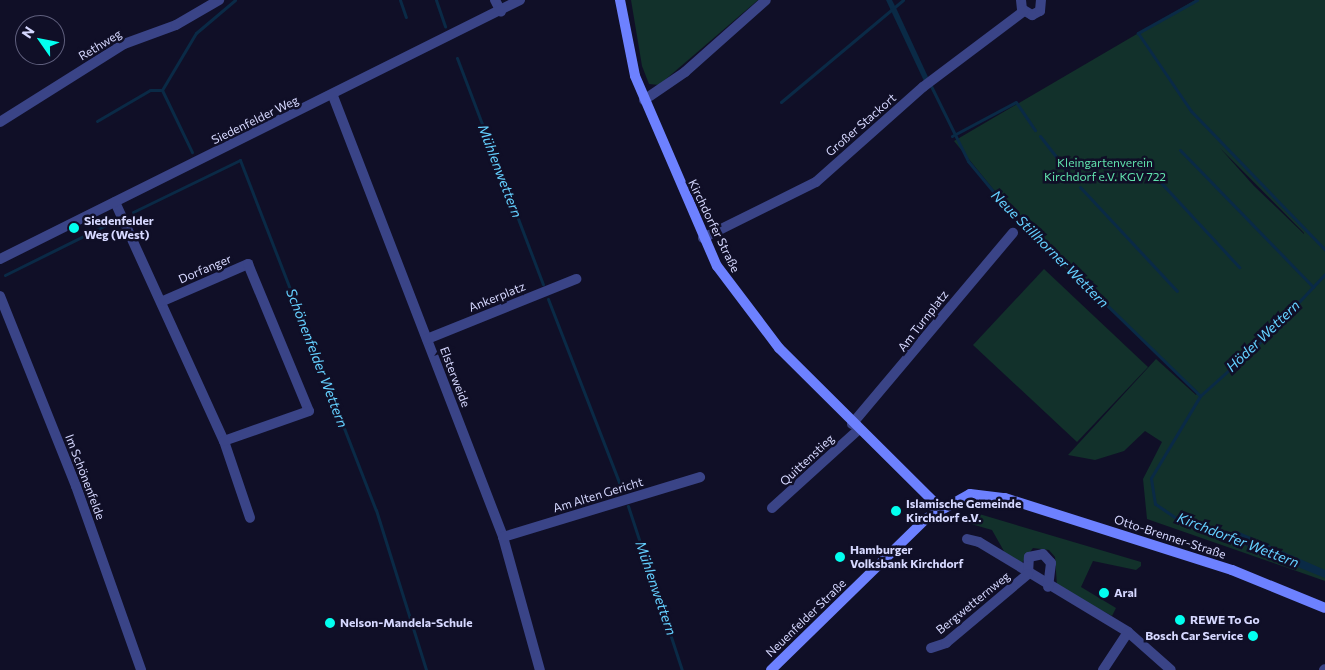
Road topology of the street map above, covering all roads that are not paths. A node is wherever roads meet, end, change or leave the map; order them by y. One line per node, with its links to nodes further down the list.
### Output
1 (219, 0): 12 (street, Rethweg)
2 (495, 0): 9 (street)
3 (520, 0): 9 (street, Siedenfelder Weg)
4 (620, 0): 11 (main road, Kirchdorfer Straße)
5 (766, 0): 11 (street)
6 (1021, 0): 8 (street)
7 (1041, 0): 8 (street, Großer Stackort)
8 (1024, 11): 15 (street, Großer Stackort)
9 (501, 12): 10 (street, Siedenfelder Weg)
10 (333, 96): 13 (street, Siedenfelder Weg); 20 (street, Elsterweide)
11 (644, 100): 15 (main road, Kirchdorfer Straße)
12 (0, 122)
13 (115, 202): 16 (street, Siedenfelder Weg); 19 (street)
14 (1014, 233): 21 (street, Am Turnplatz)
15 (703, 238): 21 (main road, Kirchdorfer Straße)
16 (0, 259)
17 (576, 279): 20 (street, Ankerplatz)
18 (0, 296): 35 (street, Im Schönenfelde)
19 (163, 300): 22 (street); 22 (street, Dorfanger)
20 (427, 339): 28 (street, Elsterweide)
21 (855, 427): 25 (street, Quittenstieg); 26 (main road, Kirchdorfer Straße)
22 (224, 441): 27 (street)
23 (700, 477): 28 (street, Am Alten Gericht)
24 (1005, 498): 26 (main road, Neuenfelder Straße); 32 (main road, Otto-Brenner-Straße)
25 (772, 508)
26 (940, 508): 37 (main road, Neuenfelder Straße)
27 (250, 518)
28 (503, 537): 36 (street, Elsterweide)
29 (967, 539): 30 (street)
30 (1028, 574): 31 (street); 31 (street); 34 (street, Bergwetternweg)
31 (1048, 587): 33 (street)
32 (1325, 608)
33 (1128, 632): 38 (street); 39 (street)
34 (932, 648)
35 (141, 670)
36 (540, 670)
37 (771, 670)
38 (1103, 670)
39 (1172, 670)

